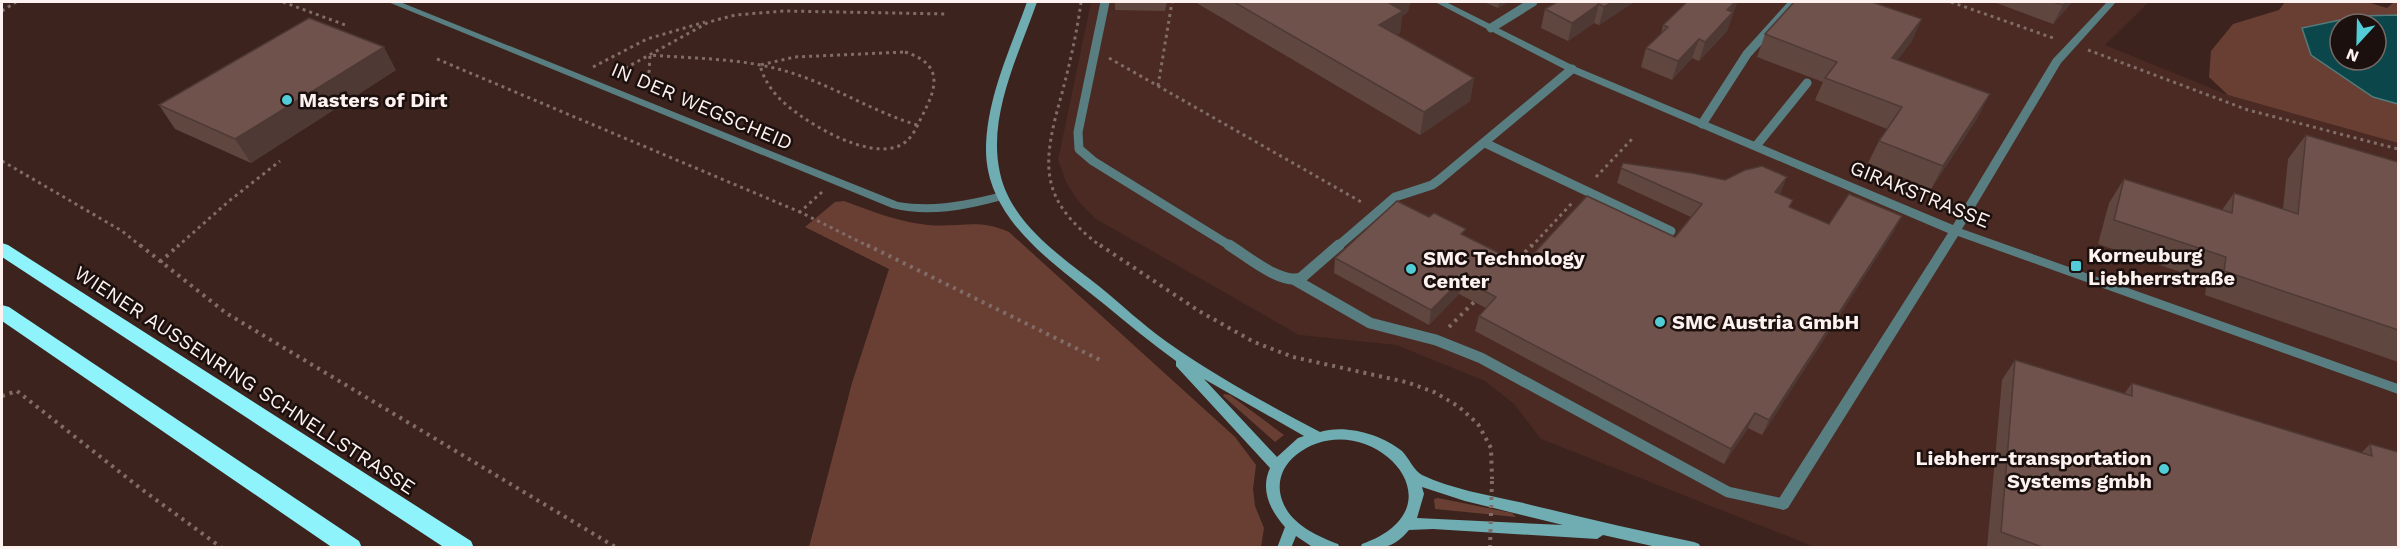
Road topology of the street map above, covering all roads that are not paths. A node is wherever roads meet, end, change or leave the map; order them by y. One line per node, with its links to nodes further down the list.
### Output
1 (393, 2): 14 (street, IN DER WEGSCHEID)
2 (1032, 2): 14 (main road)
3 (1105, 2): 18 (lane)
4 (1440, 2): 8 (street, GIRAKSTRASSE)
5 (1533, 2): 8 (lane)
6 (1794, 2): 11 (lane)
7 (2112, 2): 16 (street)
8 (1491, 28): 9 (street, GIRAKSTRASSE)
9 (1572, 69): 11 (street, GIRAKSTRASSE); 12 (lane)
10 (1807, 83): 13 (lane)
11 (1702, 124): 13 (street, GIRAKSTRASSE)
12 (1485, 143): 15 (lane); 18 (lane)
13 (1756, 147): 16 (street, GIRAKSTRASSE)
14 (1002, 196): 20 (main road)
15 (1671, 231)
16 (1955, 231): 21 (street, GIRAKSTRASSE); 25 (street)
17 (2, 249): 30 (highway, WIENER AUSSENRING SCHNELLSTRASSE)
18 (1295, 280): 25 (lane)
19 (2, 312): 29 (highway)
20 (1170, 351): 22 (main road); 23 (main road)
21 (2398, 389)
22 (1316, 436): 23 (main road); 24 (main road)
23 (1278, 467): 27 (main road)
24 (1412, 477): 26 (main road); 28 (main road)
25 (1783, 504)
26 (1407, 524): 28 (main road); 33 (main road)
27 (1292, 527): 31 (main road); 32 (main road)
28 (1629, 535): 34 (main road)
29 (351, 548)
30 (464, 548)
31 (1284, 548)
32 (1333, 548)
33 (1367, 548)
34 (1694, 548)

